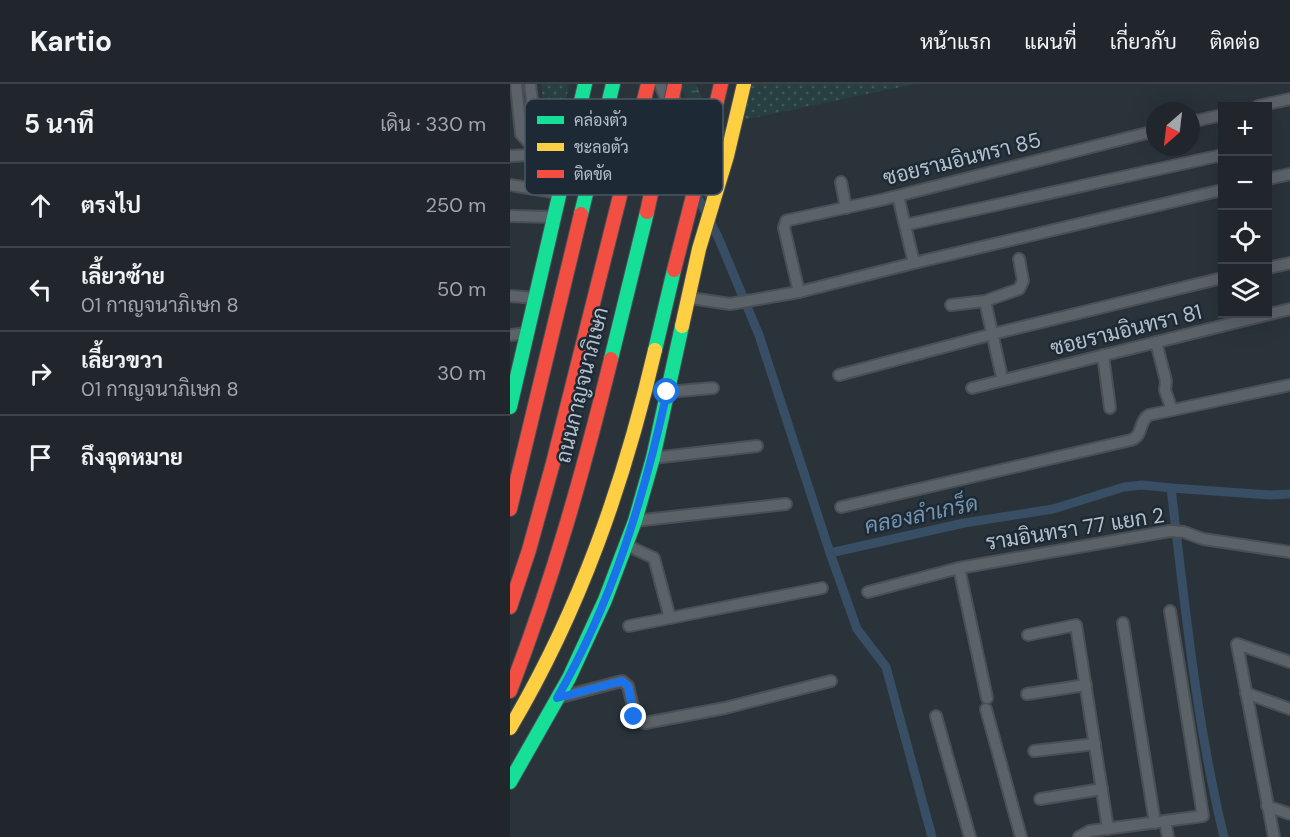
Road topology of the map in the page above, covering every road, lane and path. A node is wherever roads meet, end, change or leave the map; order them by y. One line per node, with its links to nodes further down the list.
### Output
1 (516, 84): 20 (street)
2 (530, 84): 10 (street)
3 (614, 84): 11 (main road)
4 (648, 84): 12 (main road, ถนนกาญจนาภิเษก)
5 (660, 84): 13 (street)
6 (668, 84): 15 (street)
7 (675, 84): 14 (main road, ถนนกาญจนาภิเษก, bridge)
8 (721, 84): 16 (main road, bridge)
9 (744, 84): 28 (main road)
10 (532, 99)
11 (610, 99)
12 (644, 99)
13 (666, 99)
14 (672, 99)
15 (674, 99)
16 (717, 99)
17 (1290, 99): 18 (street)
18 (1272, 103)
19 (525, 109): 20 (street)
20 (518, 110): 24 (street)
21 (1218, 116): 22 (street)
22 (1200, 120)
23 (1146, 132): 41 (street, ซอยรามอินทรา 85)
24 (525, 141)
25 (525, 152): 27 (street)
26 (1218, 155): 45 (street)
27 (510, 156)
28 (723, 166)
29 (1290, 174): 30 (street)
30 (1272, 178)
31 (841, 182): 42 (street)
32 (510, 185): 33 (street)
33 (525, 187)
34 (1218, 191): 47 (street)
35 (558, 195): 44 (main road)
36 (586, 195): 76 (main road)
37 (622, 195): 83 (main road, ถนนกาญจนาภิเษก)
38 (651, 195): 92 (main road, ถนนกาญจนาภิเษก, bridge)
39 (693, 195): 98 (main road, bridge)
40 (716, 195): 54 (main road)
41 (898, 196): 42 (street, ซอยรามอินทรา 85); 45 (street)
42 (846, 208): 51 (street, ซอยรามอินทรา 85)
43 (510, 216): 44 (street)
44 (553, 217): 53 (main road)
45 (905, 225): 47 (street)
46 (1019, 259): 55 (street)
47 (914, 263): 51 (street)
48 (1290, 263): 49 (street)
49 (1272, 267)
50 (1218, 279): 59 (street)
51 (799, 292): 54 (street)
52 (510, 296): 53 (street)
53 (536, 298): 58 (main road)
54 (690, 298): 68 (main road)
55 (985, 301): 56 (street); 59 (street)
56 (951, 305)
57 (1290, 309): 61 (street, ซอยรามอินทรา 81)
58 (528, 333): 60 (street); 69 (main road)
59 (993, 334): 63 (street); 64 (street)
60 (510, 335)
61 (1156, 342): 62 (street, ซอยรามอินทรา 81); 71 (street)
62 (1102, 355): 67 (street, ซอยรามอินทรา 81); 70 (street)
63 (1001, 373)
64 (839, 375)
65 (1290, 384): 71 (street)
66 (713, 388): 68 (street)
67 (972, 388)
68 (667, 392): 73 (main road)
69 (510, 407)
70 (1110, 408)
71 (1172, 410): 75 (street)
72 (757, 446): 73 (street)
73 (653, 459): 77 (main road)
74 (786, 504): 77 (street)
75 (841, 507)
76 (510, 509)
77 (635, 521): 78 (main road)
78 (626, 545): 85 (street); 95 (main road)
79 (1290, 552): 80 (street, รามอินทรา 77 แยก 2)
80 (959, 568): 82 (street, รามอินทรา 77 แยก 2); 110 (street)
81 (822, 588): 85 (street)
82 (868, 592)
83 (510, 607)
84 (1170, 611): 106 (street)
85 (670, 618): 87 (street)
86 (1123, 623): 106 (street)
87 (629, 626)
88 (1028, 635): 91 (street)
89 (1290, 662): 93 (street)
90 (831, 681): 95 (street)
91 (1086, 685): 94 (street); 99 (street)
92 (510, 691)
93 (1246, 693): 96 (street); 104 (street)
94 (1027, 694)
95 (557, 698): 101 (main road)
96 (1290, 709)
97 (936, 716): 109 (street)
98 (510, 728)
99 (1095, 744): 100 (street); 102 (street)
100 (1034, 752)
101 (511, 780)
102 (1102, 789): 103 (street); 107 (street)
103 (1040, 799)
104 (1267, 806): 105 (street); 113 (street)
105 (1290, 814)
106 (1160, 822): 108 (street); 112 (street)
107 (1108, 829): 108 (street); 111 (street)
108 (1122, 832)
109 (970, 837)
110 (1021, 837)
111 (1079, 837)
112 (1168, 837)
113 (1274, 837)

